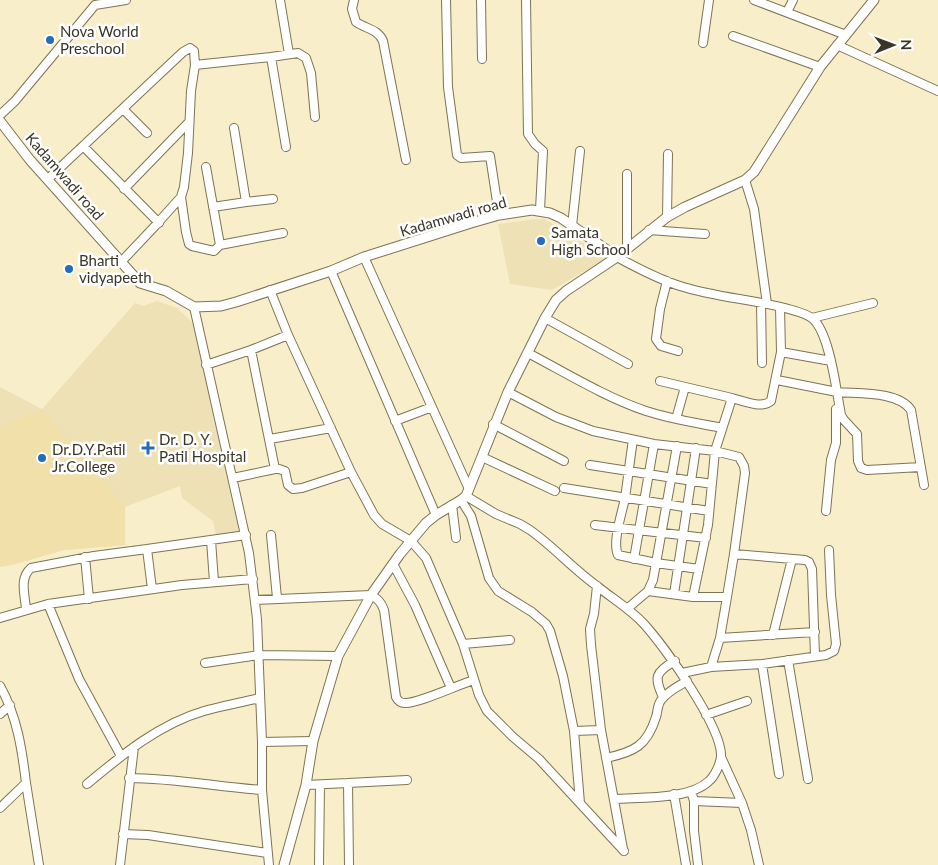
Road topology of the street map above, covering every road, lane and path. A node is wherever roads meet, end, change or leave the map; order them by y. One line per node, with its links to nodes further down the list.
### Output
1 (126, 0): 11 (street)
2 (280, 0): 17 (street)
3 (354, 0): 34 (street)
4 (446, 0): 45 (street)
5 (481, 0): 19 (street)
6 (526, 0): 44 (street)
7 (709, 0): 15 (street)
8 (754, 0): 12 (street)
9 (793, 0): 12 (street)
10 (874, 0): 13 (street)
11 (97, 3): 24 (street)
12 (787, 12): 13 (street)
13 (846, 35): 16 (street)
14 (733, 36): 21 (street)
15 (703, 43)
16 (837, 45): 21 (street); 22 (street)
17 (289, 54): 18 (street); 25 (street)
18 (271, 57): 20 (street); 31 (street)
19 (482, 59)
20 (195, 65): 23 (street); 26 (street)
21 (820, 66): 38 (street)
22 (938, 91)
23 (123, 109): 29 (street); 30 (street)
24 (0, 115)
25 (316, 118)
26 (189, 122): 39 (street); 40 (street)
27 (1, 124): 37 (street, Kadamwadi road)
28 (234, 128): 42 (street)
29 (147, 133)
30 (83, 146): 37 (street); 39 (street)
31 (286, 147)
32 (580, 151): 48 (street)
33 (668, 154): 46 (street)
34 (406, 160)
35 (206, 167): 43 (street)
36 (627, 174): 53 (street)
37 (48, 179): 56 (street, Kadamwadi road)
38 (745, 180): 46 (street); 61 (street)
39 (124, 189): 47 (street)
40 (181, 197): 47 (street); 52 (street)
41 (273, 199): 42 (street)
42 (246, 202): 43 (street)
43 (213, 207): 52 (street)
44 (540, 210): 45 (street, Kadamwadi road); 48 (street)
45 (499, 215): 55 (street, Kadamwadi road)
46 (667, 217): 49 (street)
47 (159, 223): 56 (street)
48 (572, 226): 54 (street)
49 (649, 230): 51 (street); 53 (street)
50 (284, 233): 52 (street)
51 (705, 234)
52 (220, 245)
53 (627, 249): 54 (street)
54 (617, 256): 58 (street); 64 (street)
55 (364, 257): 57 (street, Kadamwadi road); 81 (street)
56 (120, 262): 62 (street, Kadamwadi road)
57 (331, 271): 59 (street, Kadamwadi road); 83 (street)
58 (667, 281): 61 (street); 68 (street)
59 (270, 290): 62 (street, Kadamwadi road); 66 (street)
60 (873, 303): 65 (street)
61 (764, 304): 63 (street); 72 (street)
62 (194, 307): 73 (street)
63 (780, 307): 65 (street); 69 (street)
64 (544, 318): 70 (street); 74 (street)
65 (812, 318): 71 (street)
66 (288, 335): 67 (street); 85 (street)
67 (251, 350): 73 (street); 87 (street)
68 (678, 351)
69 (781, 352): 71 (street); 76 (street)
70 (528, 353): 78 (street); 82 (street)
71 (831, 361): 79 (street)
72 (762, 363)
73 (206, 364): 102 (street)
74 (628, 364)
75 (660, 380): 77 (street)
76 (777, 380): 79 (street); 80 (street)
77 (685, 387): 80 (street); 82 (street)
78 (508, 392): 84 (street); 88 (street)
79 (837, 392): 96 (street); 96 (street); 115 (street)
80 (732, 398): 86 (street)
81 (432, 406): 83 (street); 108 (street)
82 (676, 419): 86 (street)
83 (395, 421): 116 (street)
84 (494, 424): 93 (street); 94 (street)
85 (331, 428): 87 (street); 99 (street)
86 (722, 428): 92 (street)
87 (270, 439): 97 (street)
88 (633, 440): 89 (street); 98 (street)
89 (654, 444): 90 (street); 100 (street)
90 (677, 446): 91 (street); 101 (street)
91 (696, 448): 92 (street); 103 (street)
92 (715, 451): 104 (street); 130 (street)
93 (482, 457): 107 (street); 108 (street)
94 (564, 461)
95 (590, 465): 98 (street)
96 (921, 467): 105 (street)
97 (275, 469): 99 (street); 102 (street)
98 (628, 471): 100 (street); 109 (street)
99 (351, 472): 127 (street)
100 (649, 475): 101 (street); 110 (street)
101 (670, 477): 103 (street); 112 (street)
102 (233, 478): 121 (street)
103 (691, 481): 104 (street); 113 (street)
104 (712, 484): 114 (street)
105 (924, 485)
106 (564, 488): 109 (street)
107 (555, 491)
108 (465, 495): 111 (street); 140 (street); 179 (street)
109 (625, 498): 110 (street); 118 (street)
110 (645, 502): 112 (street); 119 (street)
111 (452, 505): 116 (street); 124 (street)
112 (666, 505): 113 (street); 120 (street)
113 (686, 508): 114 (street); 122 (street)
114 (709, 512): 125 (street)
115 (826, 512)
116 (436, 514): 127 (street)
117 (595, 525): 118 (street)
118 (619, 528): 119 (street); 132 (street)
119 (640, 531): 120 (street); 132 (street)
120 (662, 533): 122 (street); 134 (street)
121 (246, 535): 126 (street); 138 (street)
122 (682, 535): 125 (street); 136 (street)
123 (272, 536): 147 (street)
124 (456, 538)
125 (706, 538): 137 (street)
126 (211, 540): 128 (street); 139 (street)
127 (411, 541): 135 (street); 158 (street)
128 (147, 549): 131 (street); 141 (street)
129 (830, 550): 161 (street)
130 (734, 554): 133 (street); 146 (street)
131 (85, 557): 148 (street); 152 (street)
132 (634, 559): 134 (street)
133 (792, 559): 154 (street); 155 (street)
134 (656, 563): 136 (street); 142 (street)
135 (393, 564): 144 (street); 171 (street)
136 (678, 566): 137 (street); 143 (street)
137 (699, 568): 145 (street)
138 (253, 579): 139 (street); 149 (street)
139 (214, 582): 141 (street)
140 (597, 586): 151 (street); 178 (street)
141 (152, 589): 148 (street)
142 (648, 591): 143 (street); 151 (street)
143 (674, 594): 145 (street)
144 (371, 595): 147 (street); 160 (street); 171 (street)
145 (693, 596): 146 (street)
146 (727, 597): 156 (street)
147 (278, 598): 149 (street)
148 (89, 599): 150 (street)
149 (255, 600): 159 (street)
150 (48, 604): 152 (street); 183 (street)
151 (628, 608): 163 (street)
152 (26, 609): 153 (street)
153 (0, 618)
154 (815, 632): 155 (street); 161 (street)
155 (773, 635): 156 (street)
156 (720, 638): 166 (street)
157 (510, 640): 158 (street)
158 (463, 644): 168 (street)
159 (259, 655): 160 (street); 164 (street); 173 (street)
160 (338, 656): 180 (street)
161 (815, 656): 162 (street)
162 (788, 660): 165 (street); 189 (street)
163 (675, 661): 167 (street); 172 (street)
164 (205, 663)
165 (762, 664): 166 (street); 186 (street)
166 (711, 667): 167 (street)
167 (682, 673): 169 (street)
168 (474, 680): 171 (street); 200 (street)
169 (687, 681): 172 (street); 177 (street)
170 (0, 687): 175 (street)
171 (451, 688)
172 (663, 697): 185 (street)
173 (260, 698): 181 (street); 182 (street)
174 (747, 701): 177 (street)
175 (10, 705): 176 (street); 190 (street)
176 (0, 714)
177 (706, 714): 184 (street)
178 (601, 730): 179 (street); 185 (street)
179 (574, 731): 200 (street)
180 (313, 741): 181 (street); 193 (street)
181 (262, 742): 195 (street)
182 (134, 747): 183 (street); 187 (street)
183 (121, 756): 192 (street)
184 (721, 756): 196 (street); 201 (street)
185 (606, 758): 198 (street)
186 (779, 774)
187 (129, 778): 195 (street); 203 (street)
188 (407, 780): 191 (street)
189 (808, 780)
190 (26, 783): 202 (street); 205 (street)
191 (348, 783): 194 (street); 210 (street)
192 (87, 784)
193 (306, 785): 194 (street); 208 (street)
194 (320, 785): 209 (street)
195 (262, 790): 204 (street)
196 (692, 791): 197 (street); 199 (street)
197 (674, 794): 198 (street); 211 (street)
198 (614, 799): 200 (street)
199 (694, 801): 201 (street); 212 (street)
200 (580, 803)
201 (742, 803): 213 (street)
202 (0, 808)
203 (123, 834): 204 (street); 206 (street)
204 (267, 853): 207 (street)
205 (39, 865)
206 (120, 865)
207 (269, 865)
208 (284, 865)
209 (320, 865)
210 (349, 865)
211 (686, 865)
212 (698, 865)
213 (759, 865)

